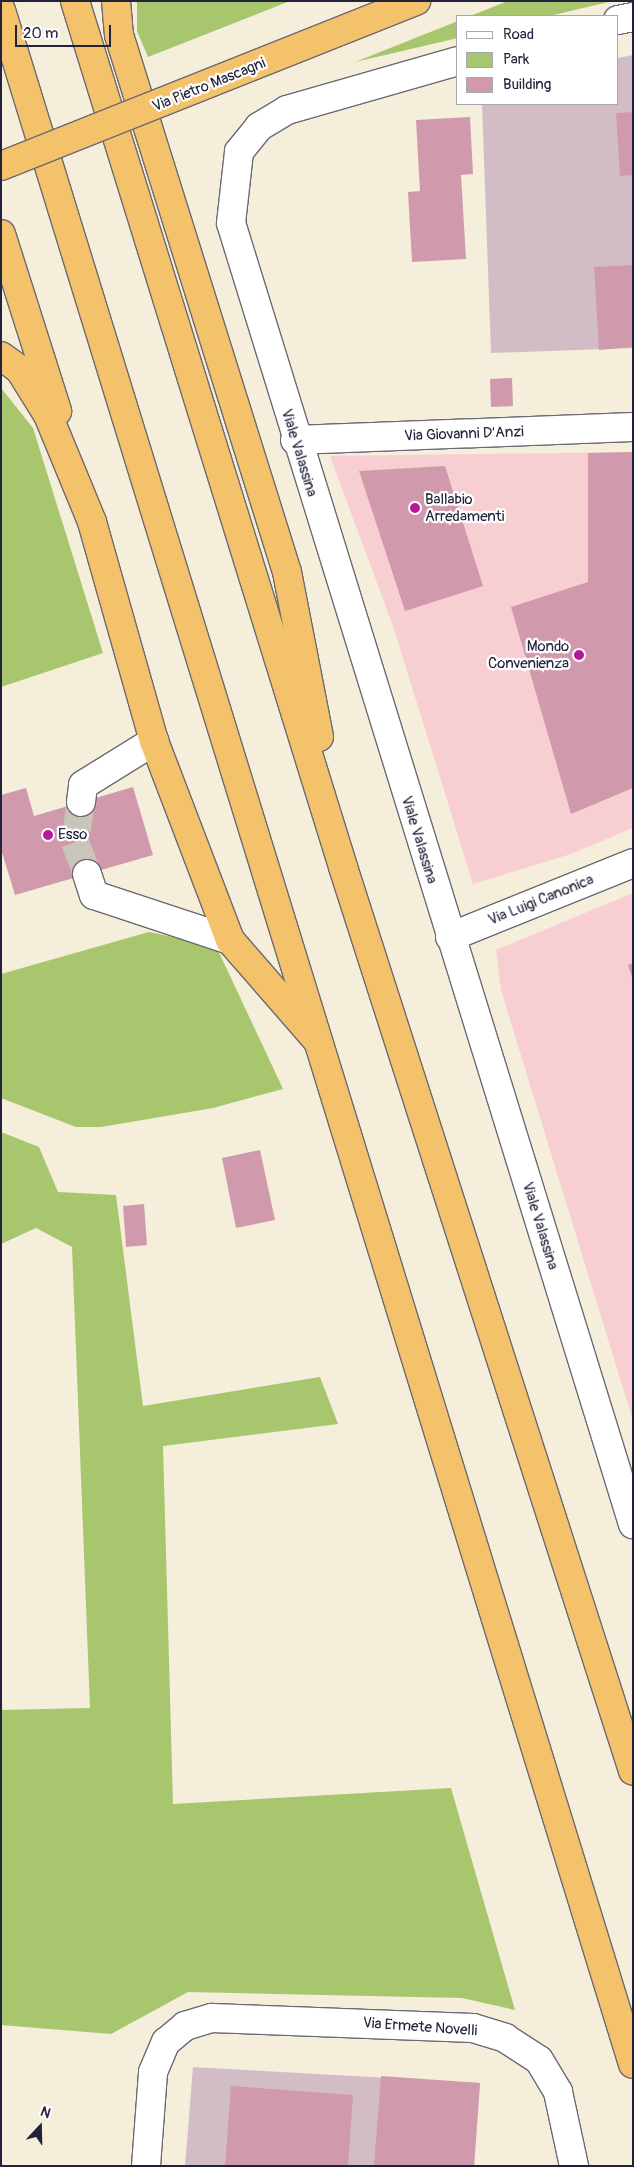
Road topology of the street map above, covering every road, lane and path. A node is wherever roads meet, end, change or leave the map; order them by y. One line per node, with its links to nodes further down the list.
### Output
1 (75, 1): 17 (main road)
2 (116, 1): 17 (main road)
3 (416, 1): 8 (main road, Via Pietro Mascagni, bridge)
4 (1, 10): 21 (main road)
5 (633, 17): 6 (street)
6 (619, 20)
7 (456, 62): 12 (street, Viale Valassina)
8 (1, 166)
9 (1, 234): 13 (main road)
10 (1, 356): 13 (main road)
11 (633, 427): 12 (street, Via Giovanni D'Anzi)
12 (295, 440): 19 (street, Viale Valassina)
13 (92, 522): 14 (main road)
14 (154, 741): 15 (street); 20 (main road)
15 (81, 802)
16 (633, 863): 19 (street, Via Luigi Canonica)
17 (343, 867): 23 (main road)
18 (87, 874): 20 (street)
19 (450, 937): 22 (street, Viale Valassina)
20 (230, 940): 21 (main road)
21 (323, 1046): 24 (main road)
22 (633, 1524)
23 (633, 1772)
24 (633, 2064)
25 (146, 2166): 26 (street, Via Ermete Novelli)
26 (574, 2166)

